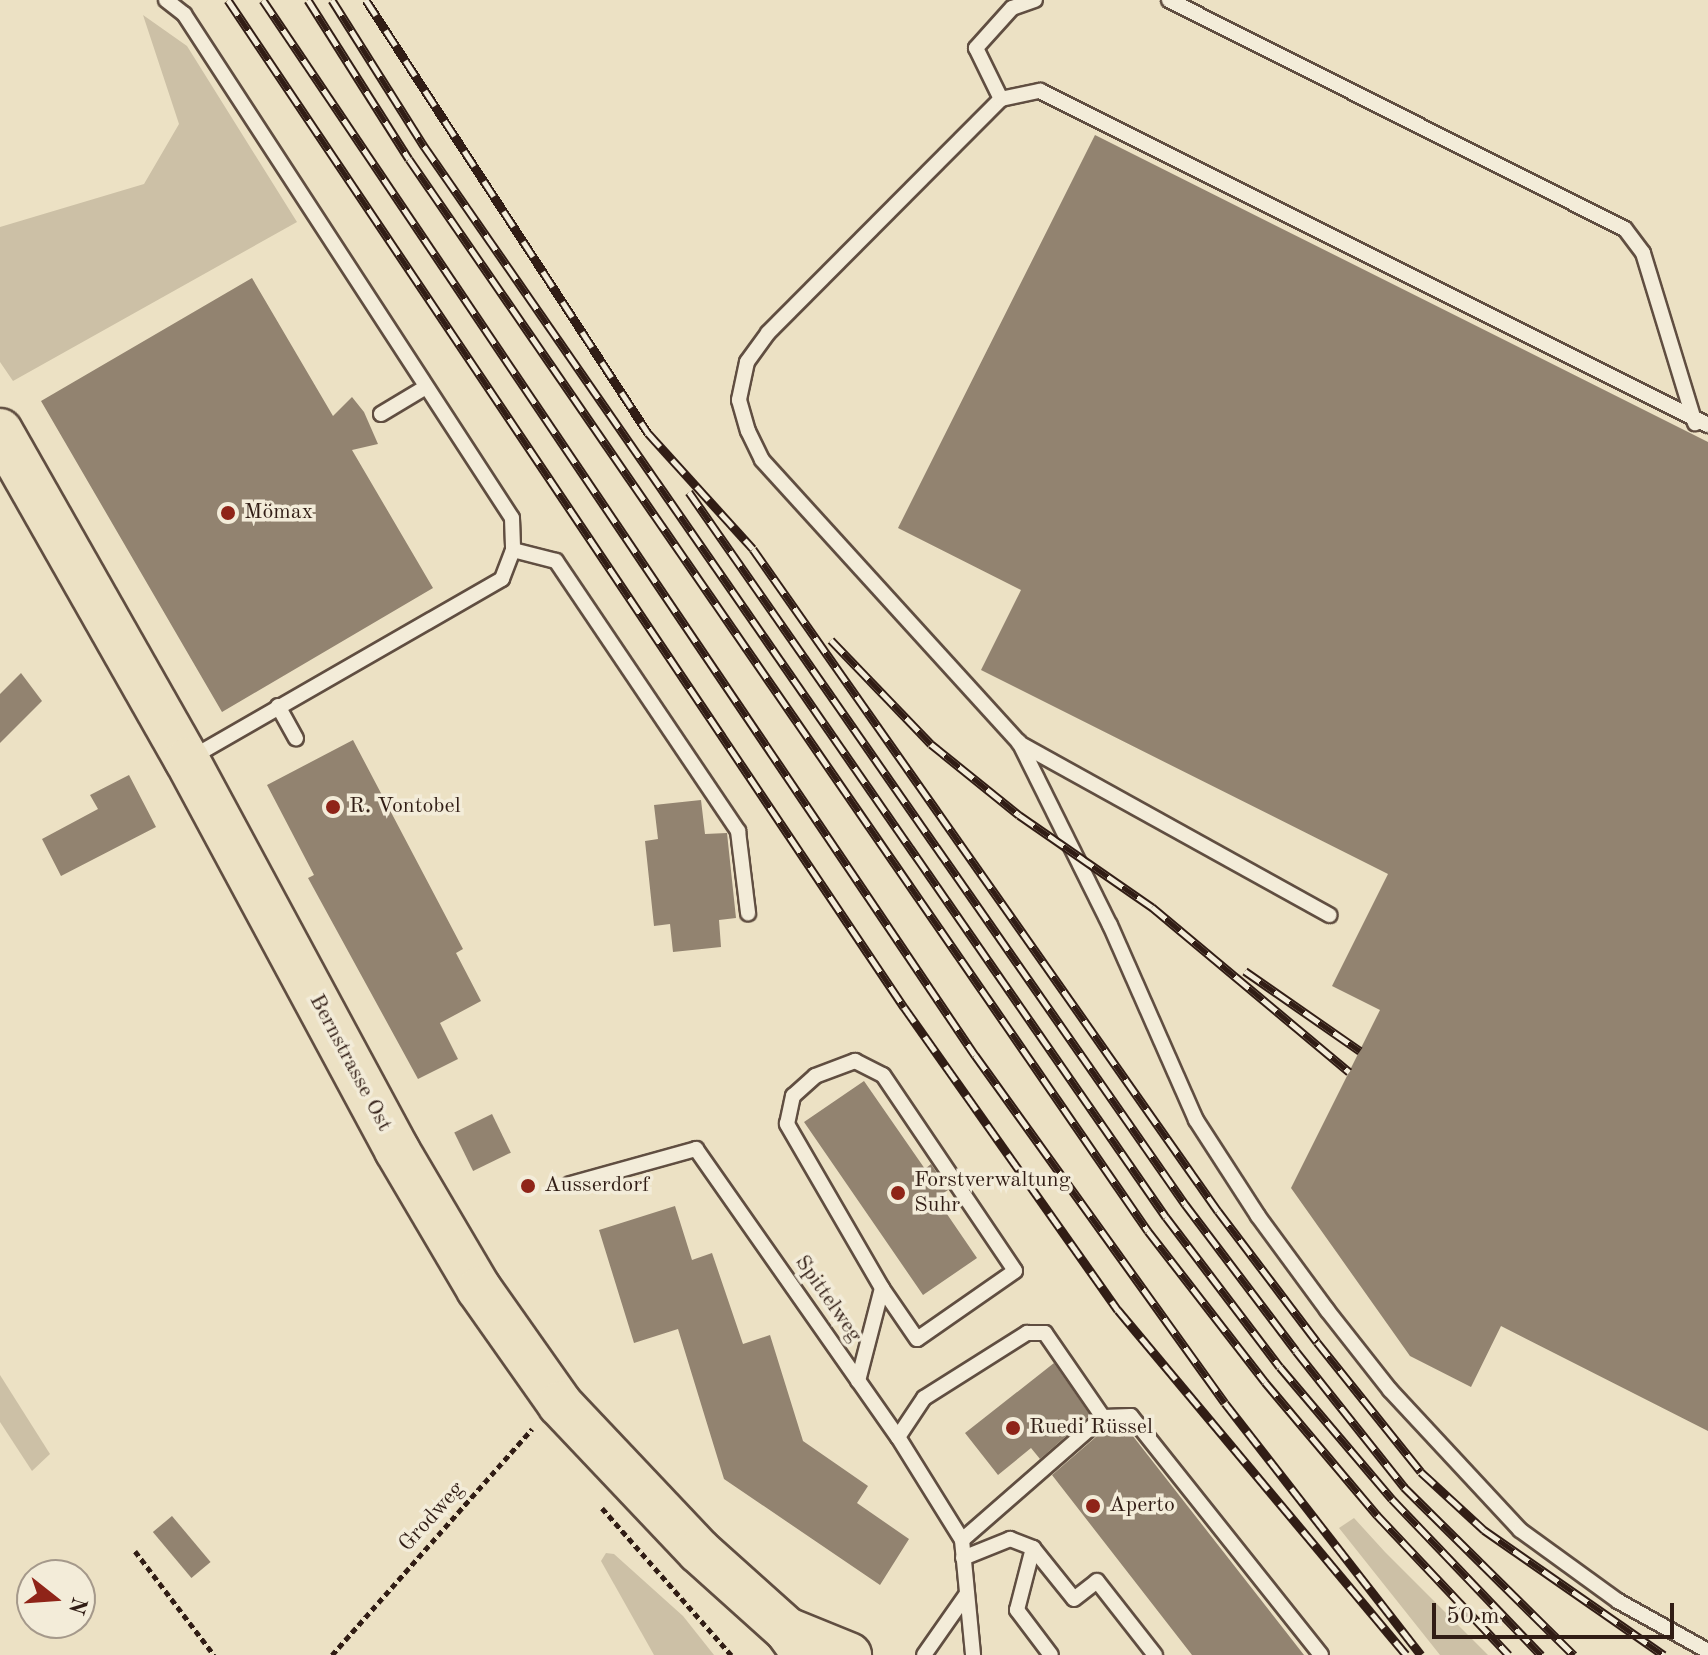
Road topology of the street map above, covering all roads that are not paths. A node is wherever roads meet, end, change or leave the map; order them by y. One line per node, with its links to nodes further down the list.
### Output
1 (166, 0): 5 (lane)
2 (1035, 0): 4 (lane)
3 (1169, 0): 7 (lane)
4 (1001, 99): 7 (lane); 12 (lane)
5 (426, 387): 6 (lane); 9 (lane)
6 (381, 414)
7 (1702, 424)
8 (0, 431): 13 (main road, Bernstrasse Ost)
9 (513, 550): 10 (lane); 14 (lane)
10 (278, 706): 11 (lane); 13 (lane)
11 (296, 738)
12 (1019, 742): 15 (lane); 26 (lane)
13 (187, 760): 25 (main road, Bernstrasse Ost)
14 (748, 913)
15 (1329, 915)
16 (570, 1184): 18 (lane, Spittelweg)
17 (882, 1288): 17 (lane); 18 (lane)
18 (858, 1381): 20 (lane, Spittelweg)
19 (1103, 1417): 20 (lane); 21 (lane); 32 (lane)
20 (898, 1437): 21 (lane, Spittelweg)
21 (962, 1540): 23 (lane, Spittelweg)
22 (1033, 1548): 23 (lane); 30 (lane); 31 (lane)
23 (963, 1558): 24 (lane, Spittelweg)
24 (966, 1595): 28 (lane); 29 (lane, Spittelweg)
25 (796, 1643): 27 (main road, Bernstrasse Ost)
26 (1708, 1651)
27 (849, 1655)
28 (924, 1655)
29 (973, 1655)
30 (1051, 1655)
31 (1155, 1655)
32 (1321, 1655)

